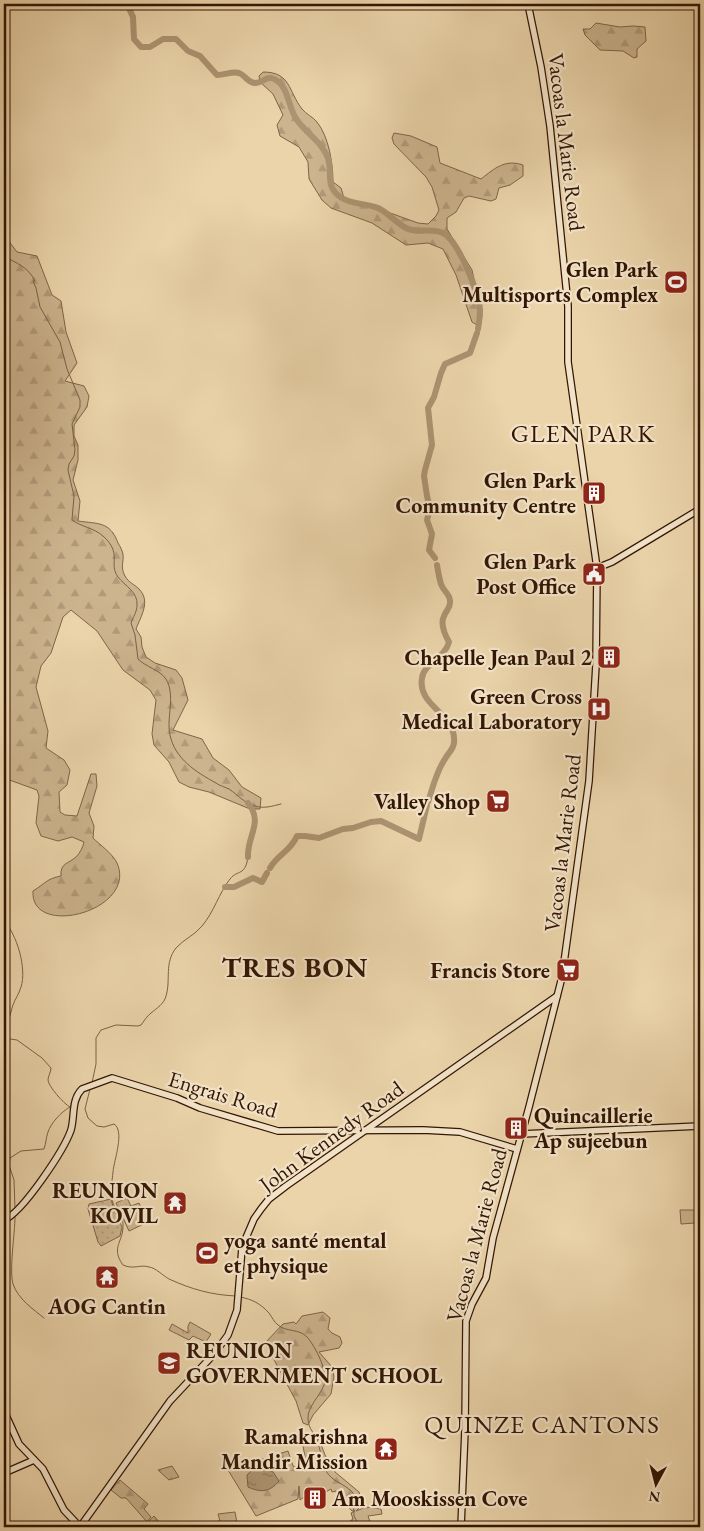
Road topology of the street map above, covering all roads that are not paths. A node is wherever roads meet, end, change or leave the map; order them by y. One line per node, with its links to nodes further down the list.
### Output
1 (528, 4): 3 (main road, Vacoas la Marie Road)
2 (700, 510): 3 (main road)
3 (597, 568): 4 (main road, Vacoas la Marie Road)
4 (557, 996): 6 (main road, John Kennedy Road); 7 (main road, Vacoas la Marie Road)
5 (700, 1126): 7 (main road)
6 (366, 1130): 8 (main road, Engrais Road); 9 (main road, Engrais Road); 13 (main road, John Kennedy Road)
7 (521, 1134): 8 (main road, Vacoas la Marie Road)
8 (517, 1149): 14 (main road, Vacoas la Marie Road)
9 (4, 1220)
10 (4, 1411): 11 (main road)
11 (34, 1460): 12 (main road); 13 (main road)
12 (4, 1472)
13 (80, 1527)
14 (461, 1527)

